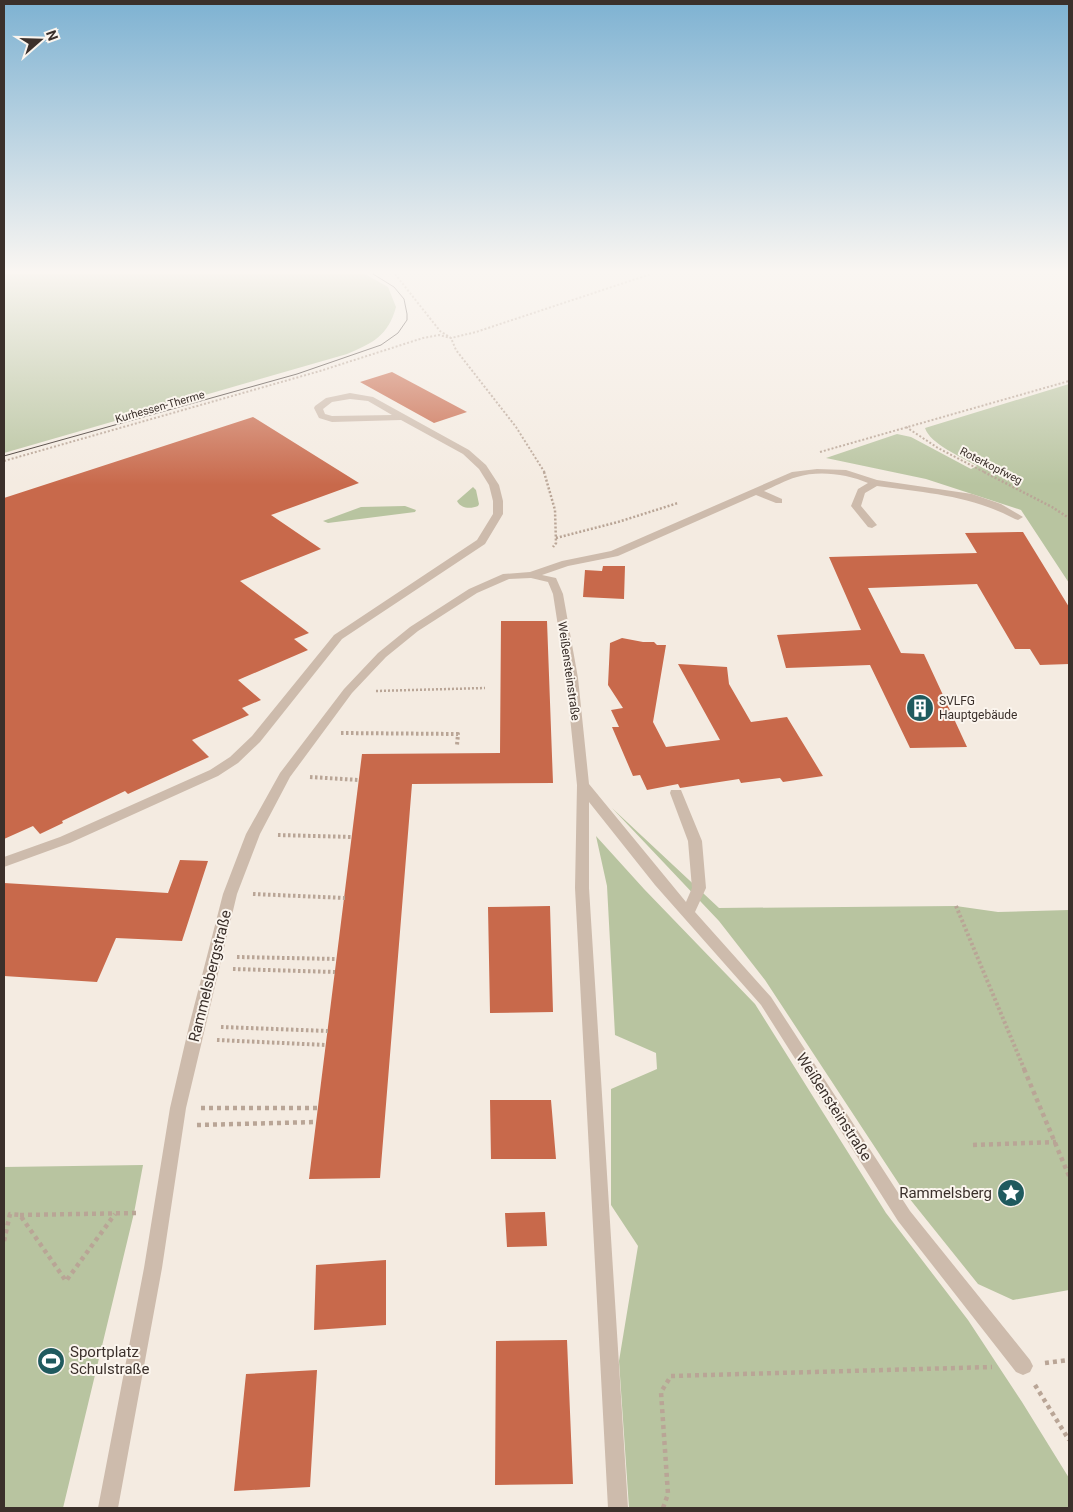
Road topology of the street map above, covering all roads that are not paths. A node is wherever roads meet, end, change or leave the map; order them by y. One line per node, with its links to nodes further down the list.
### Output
1 (403, 417): 1 (street); 10 (street)
2 (875, 482): 3 (street); 5 (street); 6 (street)
3 (754, 491): 4 (street); 7 (street)
4 (779, 501)
5 (1018, 517)
6 (872, 525)
7 (531, 574): 8 (street, Weißensteinstraße); 13 (street, Rammelsbergstraße)
8 (583, 786): 11 (street, Weißensteinstraße); 14 (street, Weißensteinstraße)
9 (676, 793): 11 (street)
10 (4, 862)
11 (688, 912): 12 (street, Weißensteinstraße)
12 (1024, 1366)
13 (108, 1508)
14 (618, 1508)

